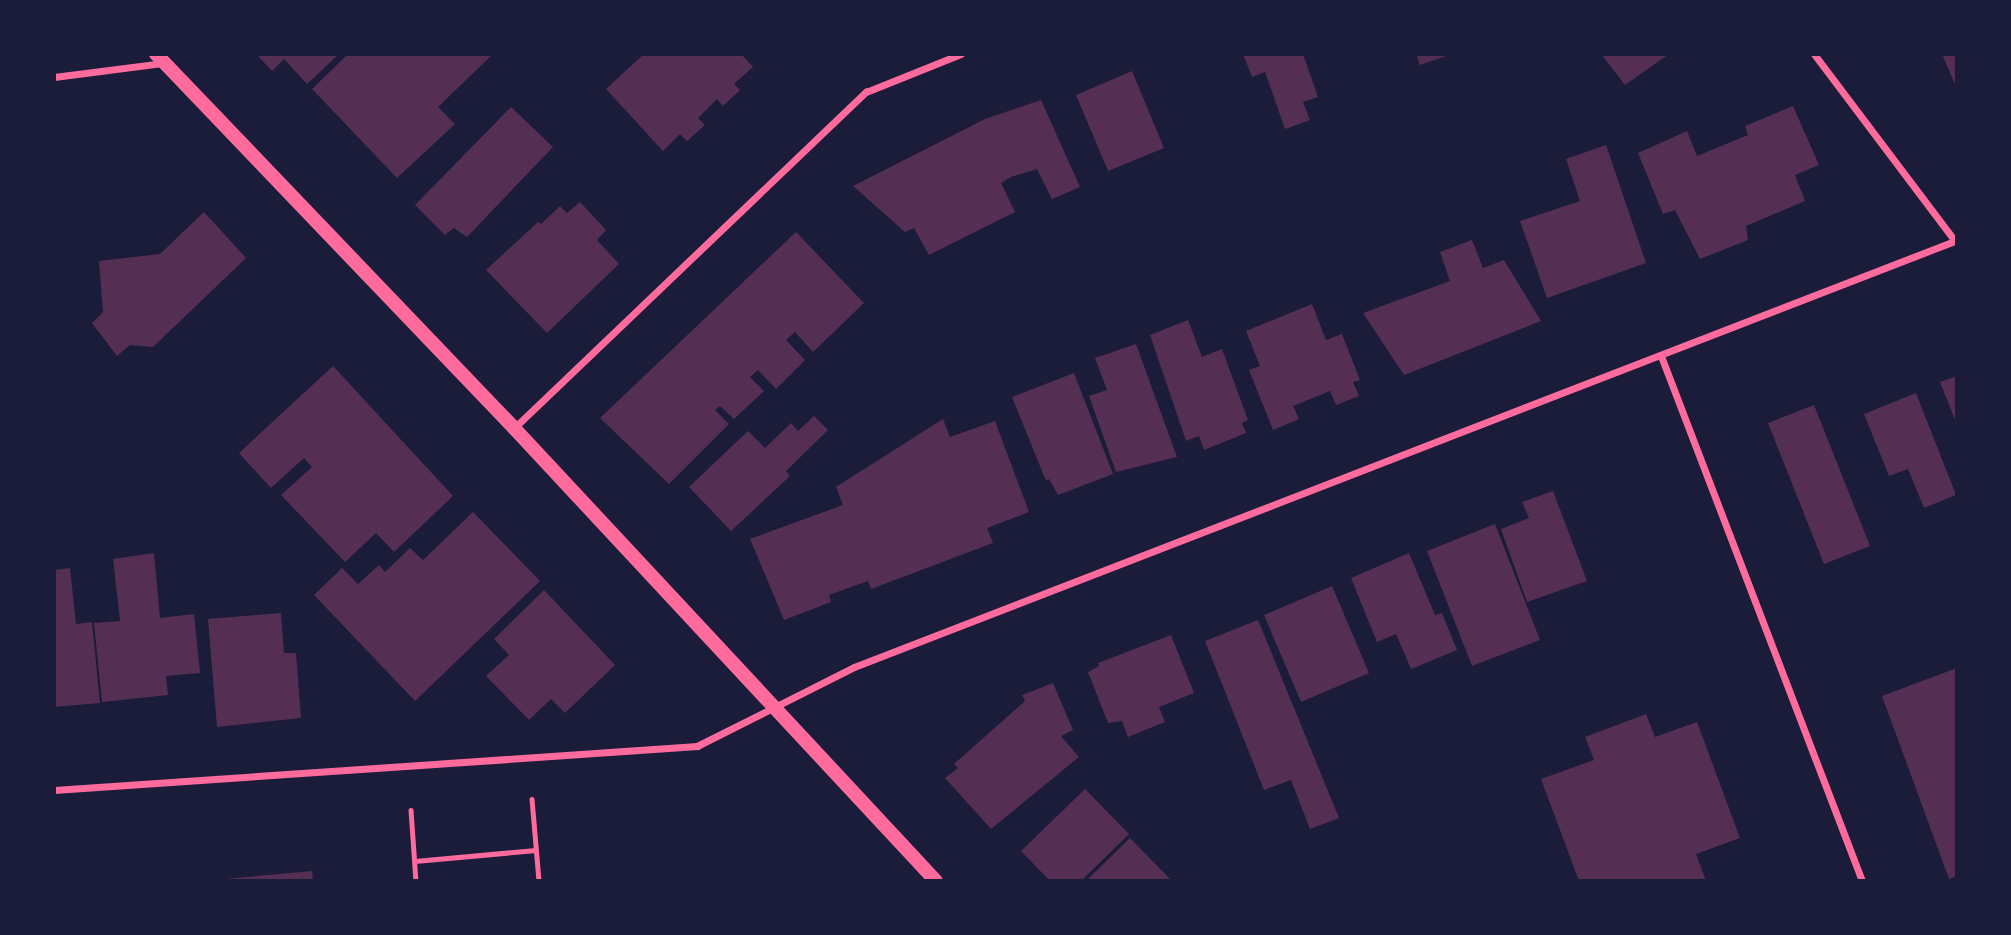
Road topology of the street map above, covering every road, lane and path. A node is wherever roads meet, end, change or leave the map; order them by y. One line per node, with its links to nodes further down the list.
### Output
1 (961, 54): 7 (street)
2 (1814, 54): 5 (street)
3 (160, 59): 4 (street); 7 (main road)
4 (54, 77)
5 (1956, 241): 6 (street)
6 (1661, 356): 8 (street); 17 (street)
7 (514, 428): 8 (main road)
8 (774, 709): 9 (street); 16 (main road)
9 (54, 790)
10 (532, 799): 12 (path)
11 (411, 810): 13 (path)
12 (536, 850): 13 (path); 15 (path)
13 (415, 861): 14 (path)
14 (416, 881)
15 (538, 881)
16 (936, 881)
17 (1862, 881)

